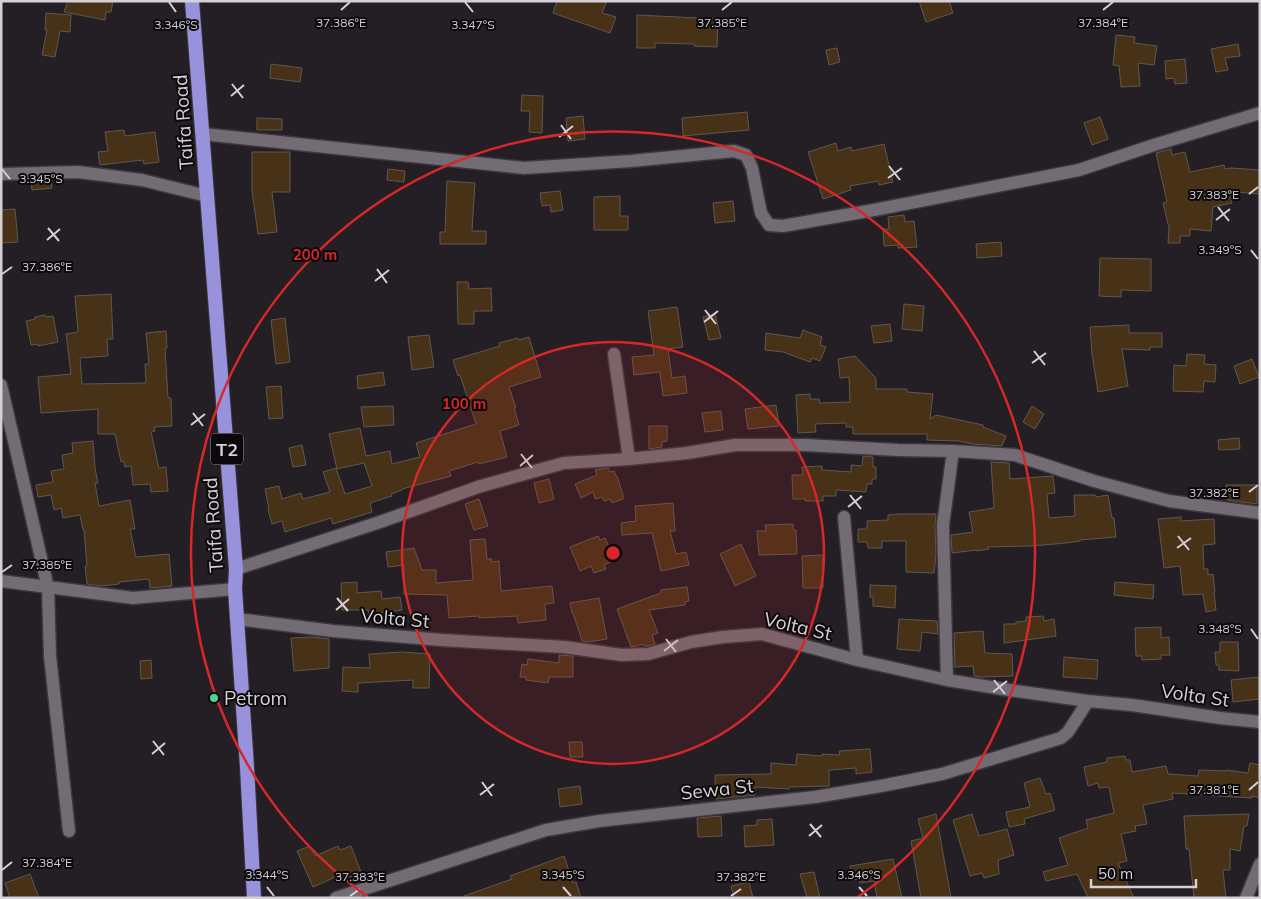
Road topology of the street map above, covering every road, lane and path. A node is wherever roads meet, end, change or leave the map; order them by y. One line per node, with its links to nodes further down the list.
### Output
1 (192, 1): 3 (highway, Taifa Road / T2)
2 (1260, 113): 3 (street)
3 (203, 134): 5 (highway, Taifa Road / T2)
4 (1, 174): 5 (street)
5 (207, 196): 12 (highway, Taifa Road / T2)
6 (614, 354): 9 (street)
7 (1, 385): 14 (street)
8 (954, 451): 9 (street); 10 (street); 18 (street)
9 (630, 459): 12 (street)
10 (1260, 513)
11 (844, 517): 17 (street)
12 (236, 569): 15 (highway, Taifa Road / T2)
13 (1, 581): 14 (street)
14 (48, 588): 15 (street); 21 (street)
15 (235, 589): 16 (highway, Taifa Road / T2)
16 (237, 618): 17 (street, Volta St); 23 (highway, Taifa Road / T2)
17 (857, 660): 18 (street, Volta St)
18 (947, 680): 19 (street, Volta St)
19 (1088, 701): 20 (street, Volta St); 24 (street, Sewa St)
20 (1260, 722)
21 (69, 831)
22 (1260, 864): 25 (street)
23 (254, 898)
24 (336, 898)
25 (1246, 898)

